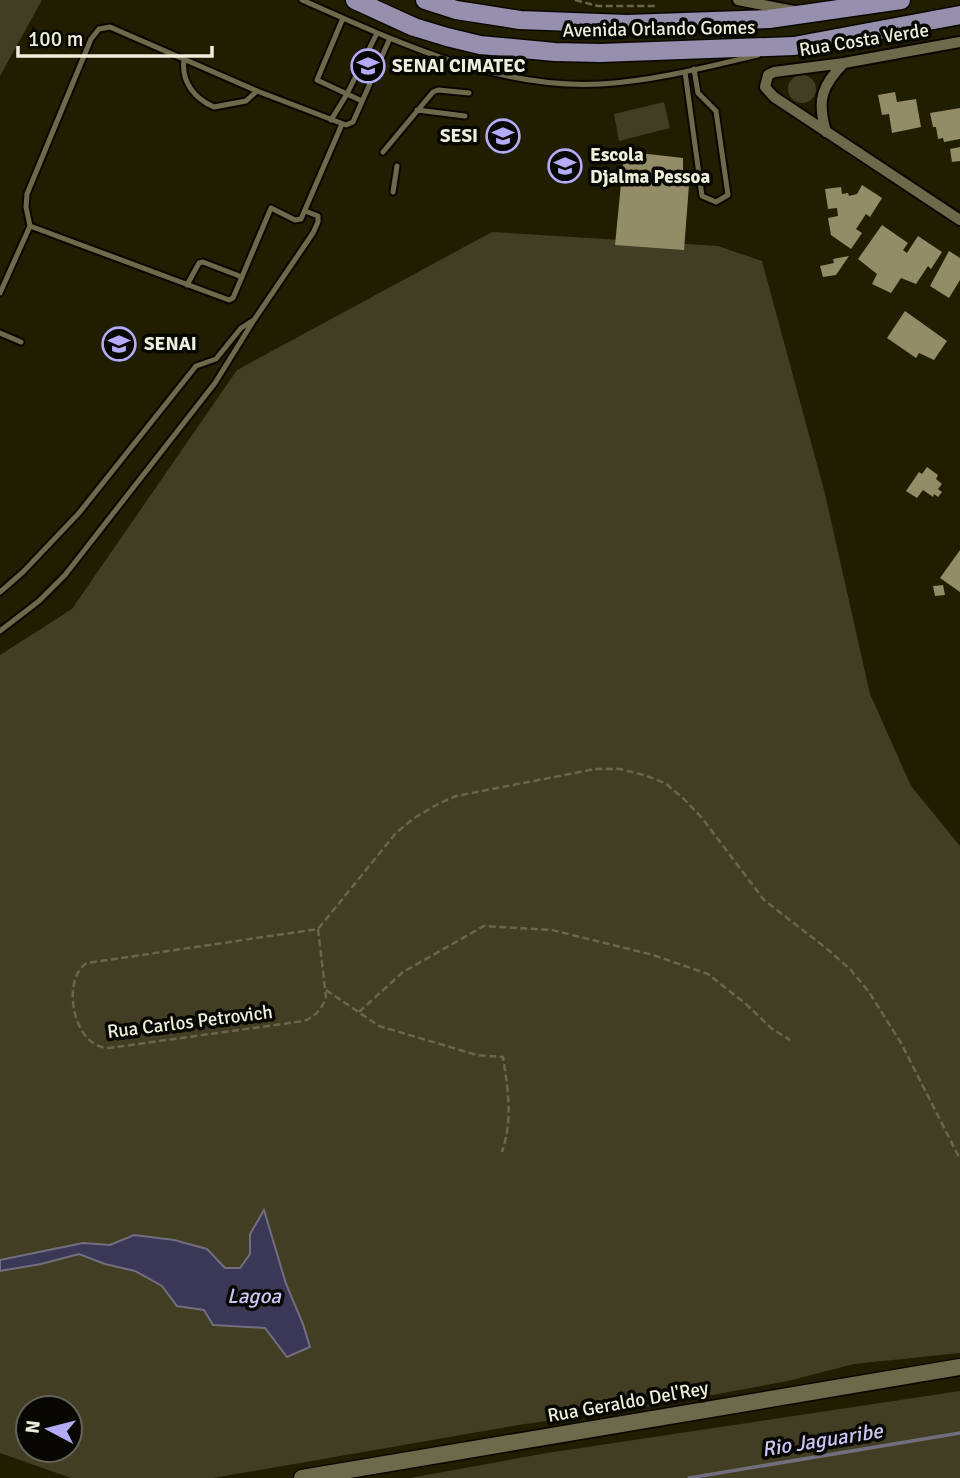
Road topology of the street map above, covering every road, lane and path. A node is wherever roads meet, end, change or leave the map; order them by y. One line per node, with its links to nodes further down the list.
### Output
1 (302, 0): 9 (lane)
2 (345, 0): 6 (main road, Avenida Orlando Gomes)
3 (425, 0): 7 (main road, Avenida Orlando Gomes)
4 (738, 0): 7 (street)
5 (901, 0): 7 (main road, Avenida Orlando Gomes)
6 (360, 3): 13 (main road, Avenida Orlando Gomes)
7 (807, 14)
8 (960, 15): 13 (main road, Avenida Orlando Gomes)
9 (343, 18): 10 (lane); 20 (lane)
10 (377, 33): 11 (lane); 20 (lane)
11 (390, 38): 17 (lane); 21 (lane)
12 (960, 42): 15 (street, Rua Costa Verde)
13 (794, 46): 16 (lane)
14 (184, 60): 18 (lane); 18 (lane); 32 (lane)
15 (844, 63): 26 (street); 26 (street, Rua Costa Verde)
16 (694, 69): 17 (lane); 17 (lane)
17 (685, 72)
18 (257, 91): 24 (lane)
19 (469, 93): 22 (lane)
20 (346, 94): 21 (lane); 24 (lane)
21 (362, 101): 25 (lane)
22 (416, 110): 23 (lane); 27 (lane)
23 (465, 116)
24 (331, 120): 25 (lane)
25 (342, 124): 30 (lane)
26 (826, 132): 31 (street)
27 (383, 152)
28 (397, 166): 29 (lane)
29 (393, 192)
30 (305, 211): 33 (lane); 36 (lane)
31 (960, 220)
32 (30, 226): 34 (lane); 35 (lane)
33 (242, 277): 34 (lane); 34 (lane)
34 (187, 285)
35 (0, 293)
36 (254, 320): 39 (lane); 40 (lane)
37 (0, 333): 38 (lane)
38 (21, 342)
39 (0, 592)
40 (0, 631)
41 (318, 929): 42 (path); 42 (path, Rua Carlos Petrovich); 46 (path)
42 (326, 990): 43 (path)
43 (359, 1012): 44 (path); 45 (path)
44 (790, 1040)
45 (502, 1152)
46 (960, 1159)
47 (960, 1367): 48 (main road, Rua Geraldo Del'Rey)
48 (302, 1478)

